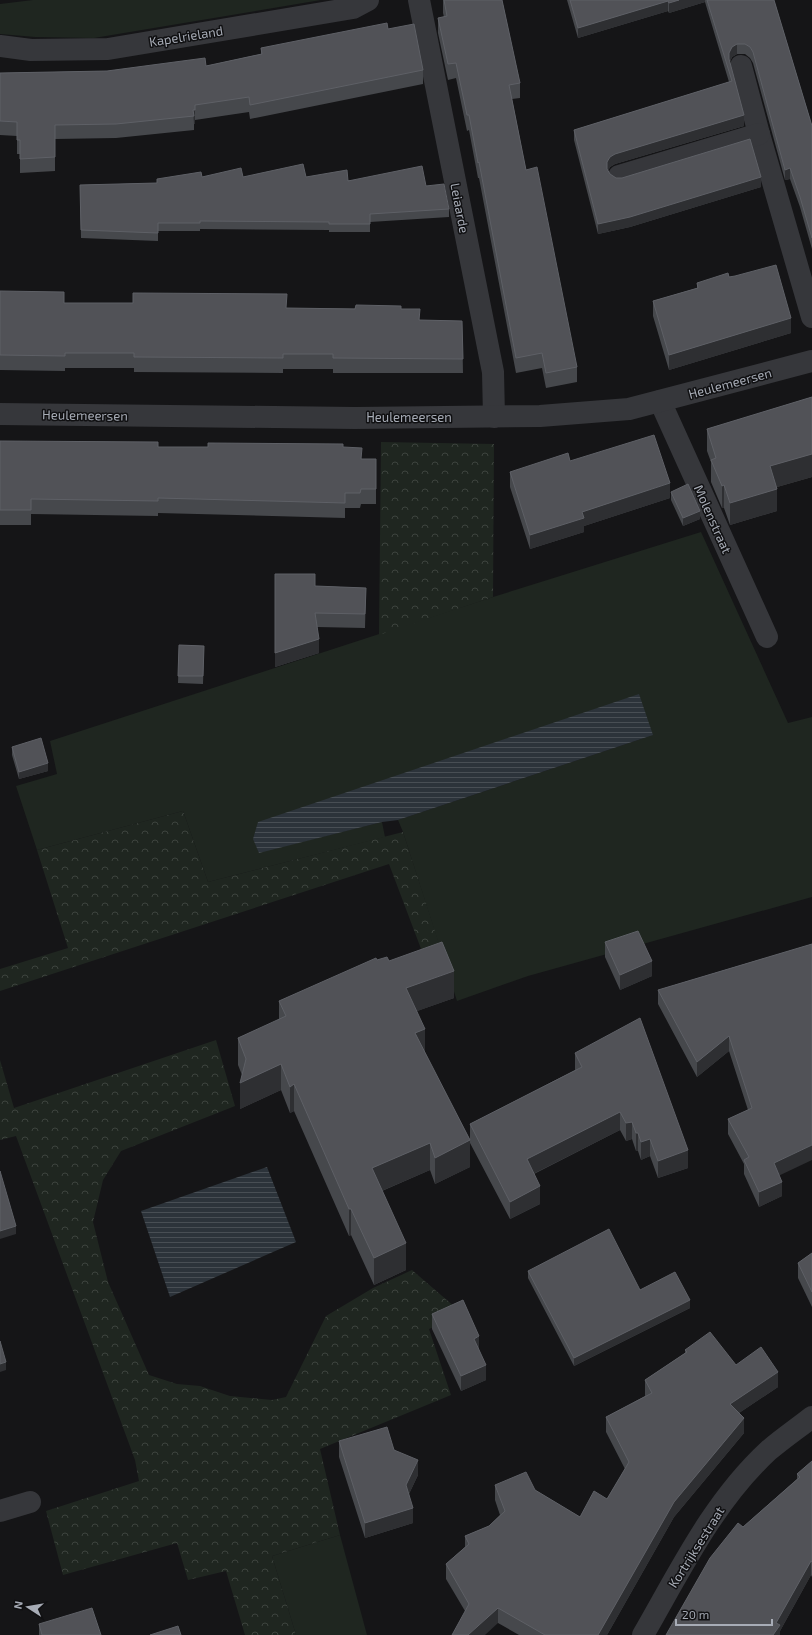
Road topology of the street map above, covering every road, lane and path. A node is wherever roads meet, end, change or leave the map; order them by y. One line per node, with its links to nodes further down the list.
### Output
1 (368, 0): 3 (street, Kapelrieland)
2 (419, 0): 11 (street, Leiaarde)
3 (0, 46)
4 (741, 66): 5 (street)
5 (759, 134): 6 (street); 7 (street)
6 (618, 176)
7 (812, 317)
8 (812, 361): 9 (street, Heulemeersen)
9 (660, 401): 11 (street, Heulemeersen); 12 (street, Molenstraat)
10 (0, 414): 11 (street, Heulemeersen)
11 (494, 417)
12 (767, 637)
13 (812, 1417): 16 (street, Kortrijksestraat)
14 (30, 1502): 15 (street)
15 (0, 1511)
16 (643, 1635)

